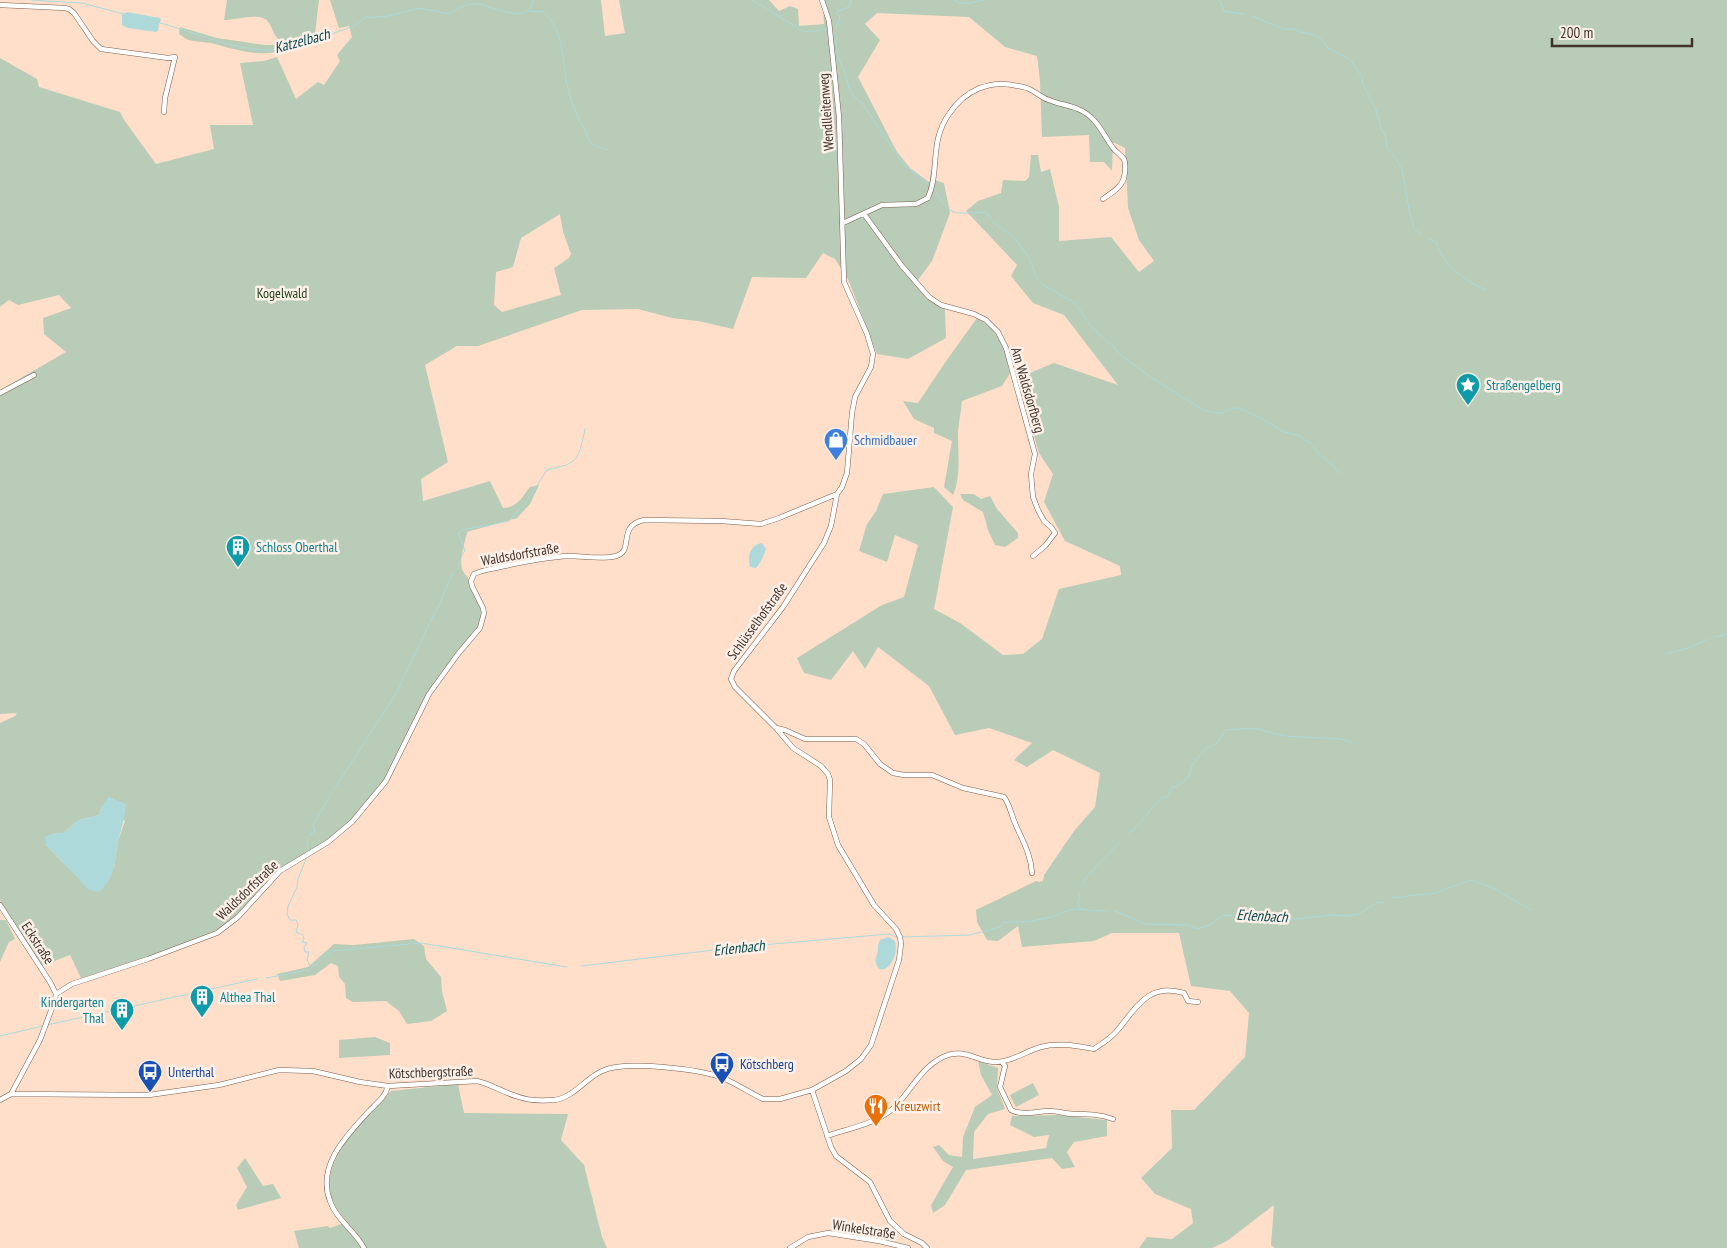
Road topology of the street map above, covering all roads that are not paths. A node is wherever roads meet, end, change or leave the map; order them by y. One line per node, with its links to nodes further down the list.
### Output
1 (822, 0): 6 (street, Wendlleitenweg)
2 (0, 5): 3 (street)
3 (164, 112)
4 (1103, 199): 5 (street)
5 (864, 214): 6 (street); 10 (street, Am Waldsdorfberg)
6 (843, 223): 9 (street)
7 (34, 375): 8 (street)
8 (0, 393)
9 (837, 494): 11 (street, Schlüsselhofstraße); 14 (street, Waldsdorfstraße)
10 (1033, 556)
11 (776, 728): 12 (street); 18 (street, Schlüsselhofstraße)
12 (1032, 873)
13 (0, 905): 14 (street, Eckstraße)
14 (56, 994): 19 (street)
15 (1198, 1002): 16 (street)
16 (1002, 1062): 21 (street); 22 (street)
17 (388, 1086): 18 (street, Kötschbergstraße); 19 (street, Kötschbergstraße); 23 (street)
18 (812, 1090): 22 (street)
19 (11, 1094): 20 (street)
20 (0, 1100)
21 (1113, 1119)
22 (827, 1136): 26 (street)
23 (364, 1248)
24 (790, 1248): 25 (street, Winkelstraße)
25 (908, 1248)
26 (927, 1248)

